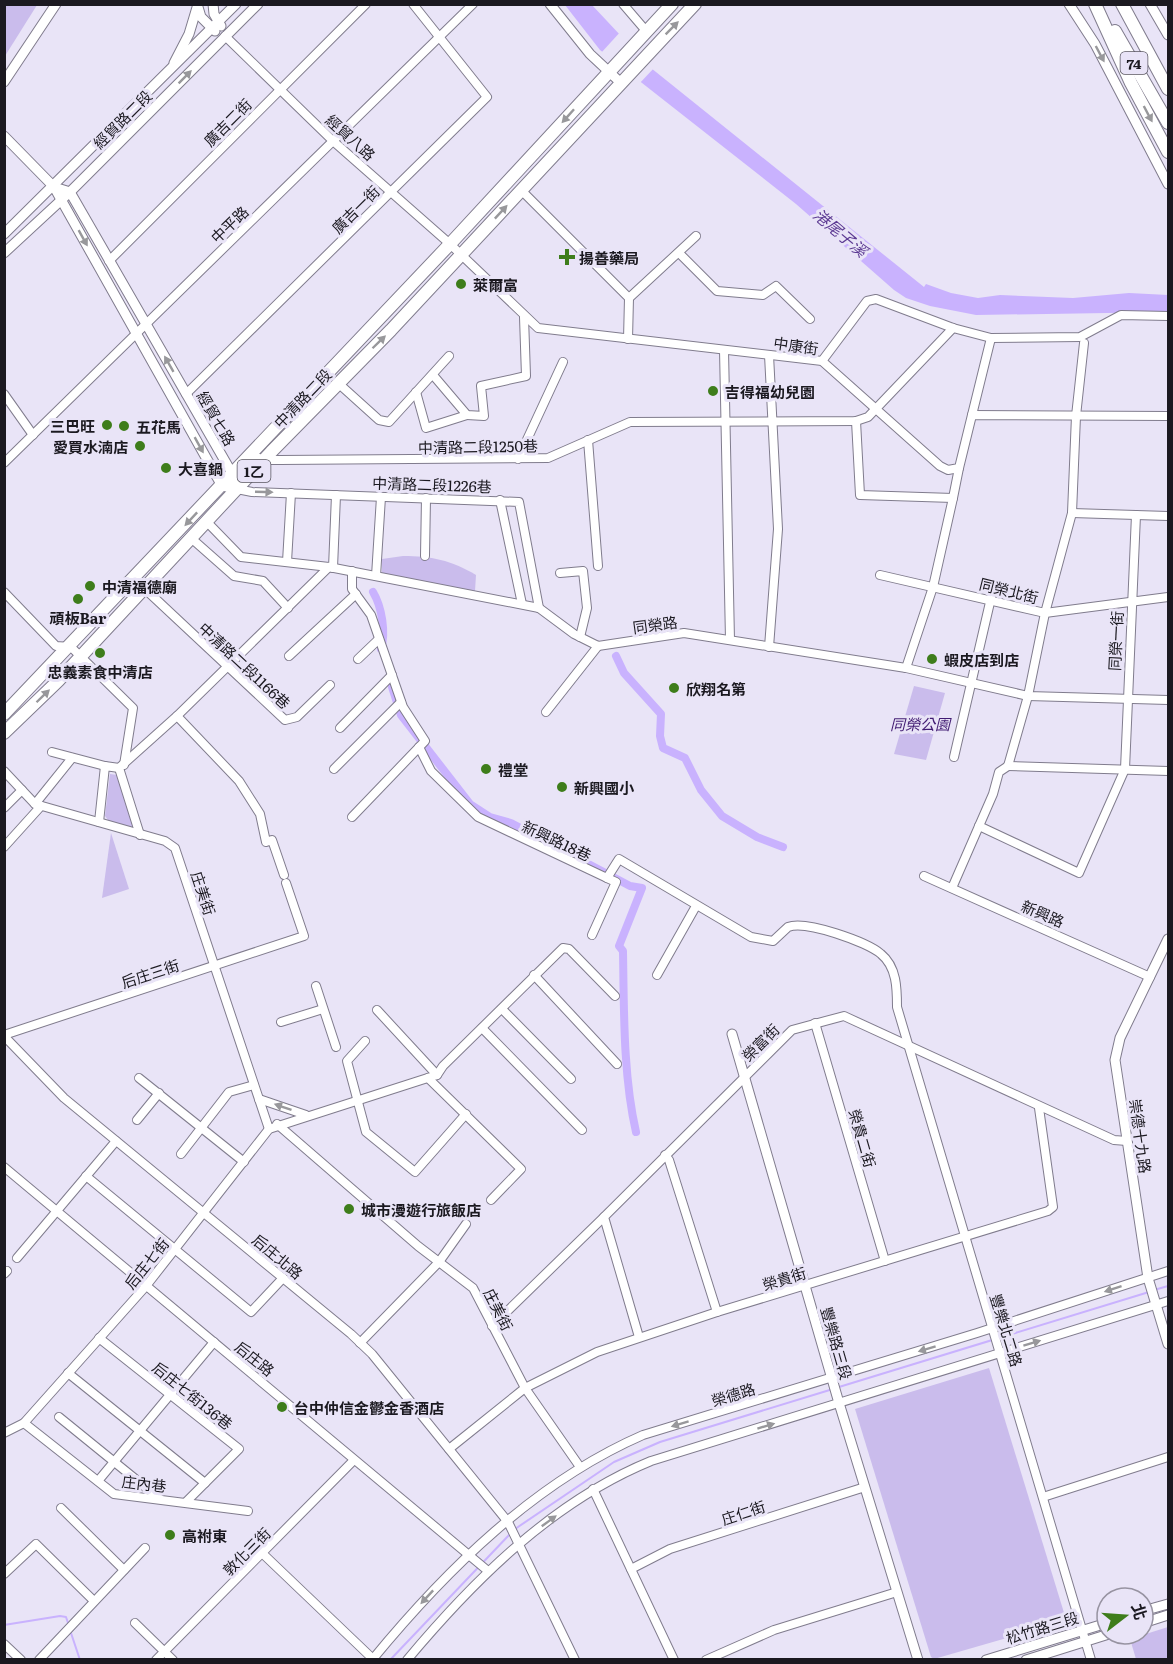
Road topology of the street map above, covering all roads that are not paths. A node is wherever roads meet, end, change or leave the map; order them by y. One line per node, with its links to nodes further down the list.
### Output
1 (56, 4): 26 (street)
2 (198, 4): 18 (street); 23 (street)
3 (213, 4): 17 (street, 經貿八路)
4 (236, 4): 17 (street, 經貿路二段)
5 (258, 4): 20 (street, 經貿路二段)
6 (366, 4): 29 (street, 廣吉二街)
7 (413, 4): 21 (street)
8 (473, 4): 21 (street, 中平路)
9 (549, 4): 24 (street)
10 (623, 4): 22 (street)
11 (672, 4): 22 (main road, 1乙)
12 (695, 4): 27 (main road, 1乙, one-way to 12)
13 (1069, 4): 34 (street, one-way to 34)
14 (1097, 4): 30 (main road, 74); 33 (main road, one-way to 33)
15 (1150, 4): 19 (street)
16 (1126, 10): 25 (main road, 74); 28 (main road, 74)
17 (219, 22): 18 (street, 經貿路二段); 20 (street, 經貿八路)
18 (211, 30): 20 (street, 經貿八路); 23 (street, 經貿路二段)
19 (1168, 35)
20 (225, 36): 29 (street, 經貿八路); 37 (street, 經貿路二段, one-way to 20)
21 (439, 36): 32 (street, 中平路); 38 (street, 廣吉一街)
22 (642, 37): 24 (main road, 1乙)
23 (170, 72): 35 (street, 經貿路二段)
24 (608, 72): 27 (street); 42 (main road, 中清路二段 / 1乙, one-way to 42)
25 (1168, 74)
26 (4, 82)
27 (621, 83): 36 (main road, 中清路二段 / 1乙)
28 (1168, 88)
29 (279, 90): 32 (street, 經貿八路); 46 (street, 廣吉二街)
30 (1168, 123)
31 (4, 136): 35 (street, 經貿七路)
32 (333, 141): 38 (street, 經貿八路); 51 (street, 中平路)
33 (1168, 152)
34 (1168, 184)
35 (54, 187): 37 (street, 經貿七路); 39 (street, 經貿七路); 40 (street, 經貿路二段)
36 (521, 190): 45 (main road, 中清路二段 / 1乙, one-way to 36); 47 (street)
37 (70, 192): 39 (street, 經貿路二段); 46 (street, 經貿七路)
38 (391, 192): 42 (street, 經貿八路); 66 (street, 廣吉一街)
39 (61, 200): 43 (street, 經貿路二段); 53 (street, 經貿七路, one-way to 53)
40 (4, 234)
41 (696, 237): 44 (street)
42 (450, 244): 45 (street, 經貿八路); 77 (main road, 中清路二段 / 1乙)
43 (4, 253)
44 (680, 254): 47 (street); 50 (street)
45 (461, 255): 49 (street, 中康街); 63 (main road, 中清路二段 / 1乙, one-way to 45)
46 (109, 261): 51 (street, 經貿七路)
47 (629, 298): 55 (street)
48 (1168, 316): 54 (street)
49 (524, 317): 55 (street, 中康街); 68 (street)
50 (810, 319)
51 (146, 324): 53 (street, 中平路); 66 (street, 經貿七路, one-way to 51)
52 (953, 328): 54 (street); 60 (street); 67 (street, 中清路二段1250巷)
53 (136, 334): 75 (street, 中平路); 83 (street, 經貿七路, one-way to 83)
54 (991, 338): 69 (street)
55 (628, 339): 57 (street, 中康街)
56 (1084, 343): 70 (street)
57 (724, 350): 58 (street, 中康街); 72 (street)
58 (769, 355): 60 (street, 中康街); 74 (street)
59 (449, 356): 62 (street)
60 (822, 361): 67 (street, 中康街)
61 (563, 362): 78 (street)
62 (433, 375): 64 (street); 68 (street)
63 (338, 382): 64 (street); 79 (main road, 中清路二段 / 1乙)
64 (416, 392): 68 (street)
65 (4, 394): 75 (street)
66 (186, 394): 82 (street, 經貿七路)
67 (875, 410): 73 (street, 中清路二段1250巷); 81 (street, 中康街)
68 (467, 415)
69 (972, 416): 70 (street); 81 (street)
70 (1076, 416): 71 (street); 91 (street)
71 (1168, 416)
72 (727, 421): 74 (street, 中清路二段1250巷); 76 (street, 中清路二段1250巷); 117 (street)
73 (856, 421): 74 (street, 中清路二段1250巷); 89 (street)
74 (772, 423): 120 (street)
75 (33, 435): 80 (street, 中平路)
76 (588, 440): 78 (street, 中清路二段1250巷); 98 (street)
77 (251, 454): 79 (street, 中清路二段1250巷); 82 (main road, 中清路二段 / 1乙)
78 (518, 459): 79 (street, 中清路二段1250巷)
79 (264, 460): 84 (main road, 中清路二段 / 1乙)
80 (4, 463)
81 (959, 468): 89 (street)
82 (232, 476): 83 (main road, 中清路二段 / 1乙); 84 (street, 經貿七路)
83 (222, 486): 84 (street); 119 (main road, 中清路二段 / 1乙, one-way to 119)
84 (237, 489): 85 (street, 中清路二段1226巷, one-way to 85); 94 (main road, 中清路二段 / 1乙)
85 (291, 493): 86 (street, 中清路二段1226巷); 97 (street)
86 (336, 495): 87 (street, 中清路二段1226巷); 99 (street)
87 (381, 496): 88 (street, 中清路二段1226巷); 103 (street)
88 (426, 498): 90 (street, 中清路二段1226巷); 96 (street)
89 (953, 498): 104 (street)
90 (500, 500): 111 (street); 113 (street, 中清路二段1226巷)
91 (1072, 513): 92 (street); 114 (street)
92 (1136, 515): 93 (street); 110 (street, 同榮一街)
93 (1168, 516)
94 (207, 522): 95 (main road, 中清路二段 / 1乙); 97 (street)
95 (191, 538): 105 (main road, 中清路二段 / 1乙); 112 (street)
96 (425, 556)
97 (287, 562): 99 (street)
98 (598, 566)
99 (331, 568): 100 (street); 112 (street)
100 (352, 571): 103 (street); 107 (street)
101 (560, 573): 115 (street)
102 (880, 575): 104 (street, 同榮北街)
103 (376, 576): 111 (street)
104 (933, 587): 109 (street, 同榮北街); 125 (street)
105 (145, 589): 122 (main road, 中清路二段 / 1乙); 124 (street, 中清路二段1166巷)
106 (4, 592): 119 (street)
107 (356, 594): 116 (street); 121 (street)
108 (1168, 597): 110 (street, 同榮北街)
109 (991, 598): 114 (street, 同榮北街); 128 (street)
110 (1131, 602): 114 (street, 同榮北街); 130 (street, 同榮一街)
111 (522, 604): 113 (street)
112 (288, 608): 124 (street)
113 (539, 608): 115 (street)
114 (1045, 613): 129 (street)
115 (580, 637): 118 (street)
116 (379, 639): 123 (street); 126 (street)
117 (730, 640): 118 (street, 同榮路); 120 (street, 同榮路)
118 (598, 646): 133 (street)
119 (71, 647): 122 (street); 134 (main road, 中清路二段 / 1乙)
120 (769, 647): 125 (street, 同榮路)
121 (290, 656)
122 (81, 657): 137 (main road, 中清路二段 / 1乙, one-way to 122); 144 (street)
123 (357, 659)
124 (228, 667): 127 (street, 中清路二段1166巷); 135 (street)
125 (906, 668): 128 (street, 同榮路)
126 (392, 675): 132 (street); 136 (street)
127 (330, 685)
128 (970, 685): 129 (street, 同榮路); 140 (street)
129 (1028, 696): 130 (street, 同榮路); 143 (street)
130 (1126, 698): 131 (street, 同榮路); 146 (street, 同榮一街)
131 (1168, 700)
132 (401, 702): 138 (street); 145 (street)
133 (546, 712)
134 (4, 714)
135 (177, 716): 144 (street); 157 (street)
136 (340, 728)
137 (4, 733)
138 (422, 744): 152 (street); 159 (street, 新興路18巷)
139 (52, 752): 141 (street)
140 (954, 757)
141 (72, 758): 142 (street); 150 (street)
142 (105, 766): 144 (street); 153 (street)
143 (1008, 766): 146 (street); 154 (street)
144 (122, 767): 155 (street)
145 (333, 769)
146 (1125, 769): 148 (street); 154 (street)
147 (4, 771): 149 (street)
148 (1168, 771)
149 (22, 790): 150 (street); 151 (street)
150 (38, 805): 153 (street, 庄美街); 156 (street)
151 (4, 808)
152 (352, 817)
153 (99, 822): 155 (street, 庄美街)
154 (979, 826): 161 (street)
155 (141, 835): 165 (street, 庄美街)
156 (4, 847)
157 (284, 875)
158 (924, 876): 161 (street, 新興路)
159 (607, 878): 162 (street); 163 (street)
160 (286, 883): 165 (street, 后庄三街)
161 (952, 888): 168 (street, 新興路)
162 (696, 906): 167 (street); 181 (street, 豐樂北二路)
163 (592, 935)
164 (1168, 939): 168 (street, 崇德十九路)
165 (214, 966): 178 (street, 后庄三街); 188 (street, 庄美街)
166 (534, 975): 170 (street, 后庄七街); 172 (street, 后庄七街); 182 (street)
167 (657, 975)
168 (1150, 977): 201 (street, 崇德十九路)
169 (316, 986): 171 (street)
170 (615, 996)
171 (324, 1009): 174 (street); 180 (street)
172 (502, 1009): 176 (street, 后庄七街); 187 (street)
173 (376, 1011): 183 (street)
174 (281, 1022)
175 (815, 1023): 181 (street, 榮富街); 184 (street, 榮富街); 215 (street, 榮貴二街)
176 (482, 1028): 183 (street, 后庄七街); 199 (street)
177 (732, 1034): 184 (street, 豐樂路三段)
178 (4, 1036): 200 (street, 后庄北路)
179 (365, 1041): 191 (street)
180 (336, 1047)
181 (910, 1048): 192 (street, 榮富街); 212 (street, 豐樂北二路)
182 (617, 1064)
183 (437, 1075): 186 (street, 后庄七街)
184 (745, 1077): 203 (street, 榮富街); 221 (street, 豐樂路三段)
185 (139, 1078): 189 (street)
186 (428, 1078): 191 (street, 后庄七街); 193 (street)
187 (571, 1079)
188 (254, 1085): 190 (street, 庄美街); 197 (street)
189 (159, 1093): 195 (street); 197 (street)
190 (259, 1099): 194 (street, one-way to 190); 198 (street, 庄美街)
191 (358, 1100): 193 (street); 194 (street, 后庄七街)
192 (1039, 1107): 201 (street, 榮富街); 212 (street, 榮貴街)
193 (465, 1114): 207 (street)
194 (308, 1115): 196 (street, 后庄七街)
195 (137, 1120)
196 (277, 1124): 198 (street, 后庄七街); 216 (street, 庄美街)
197 (202, 1127): 202 (street); 204 (street)
198 (269, 1129): 204 (street, 后庄七街)
199 (582, 1130)
200 (116, 1141): 206 (street); 209 (street, 后庄北路)
201 (1127, 1141): 219 (street, 崇德十九路)
202 (181, 1154)
203 (665, 1155): 210 (street, 榮富街); 224 (street)
204 (244, 1162): 209 (street, 后庄七街)
205 (4, 1167): 208 (street, 后庄路)
206 (86, 1176): 208 (street); 213 (street)
207 (491, 1200)
208 (56, 1210): 214 (street); 220 (street, 后庄路)
209 (204, 1213): 213 (street, 后庄七街); 218 (street, 后庄北路)
210 (604, 1217): 225 (street, 榮富街); 227 (street)
211 (466, 1224): 216 (street)
212 (965, 1236): 215 (street, 榮貴街); 226 (street, 豐樂北二路)
213 (174, 1250): 218 (street); 220 (street, 后庄七街)
214 (17, 1258)
215 (885, 1261): 221 (street, 榮貴街)
216 (439, 1262): 225 (street, 庄美街); 230 (street)
217 (1168, 1271): 219 (street, 榮德路)
218 (283, 1278): 230 (street, 后庄北路)
219 (1148, 1278): 223 (street, 崇德十九路); 226 (street, 榮德路, one-way to 226)
220 (147, 1286): 228 (street, 后庄七街); 229 (street, 后庄路)
221 (805, 1286): 224 (street, 榮貴街); 234 (street, 豐樂路三段)
222 (1168, 1302): 223 (street)
223 (1157, 1305): 231 (street, 崇德十九路); 232 (street, one-way to 223)
224 (717, 1312): 227 (street, 榮貴街)
225 (492, 1326): 235 (street, 庄美街)
226 (992, 1329): 232 (street, 豐樂北二路); 234 (street, 榮德路, one-way to 234)
227 (639, 1336): 235 (street, 榮貴街)
228 (99, 1338): 233 (street, 后庄七街); 236 (street, 后庄七街136巷)
229 (214, 1342): 236 (street); 244 (street, 后庄路)
230 (360, 1343): 242 (street, 后庄北路)
231 (1168, 1344)
232 (1000, 1353): 237 (street); 251 (street, 豐樂北二路)
233 (68, 1373): 239 (street, 后庄七街); 241 (street)
234 (832, 1378): 237 (street, 豐樂路三段); 246 (street, 榮德路, one-way to 246)
235 (525, 1388): 242 (street, 榮貴街); 246 (street, 庄美街)
236 (171, 1394): 241 (street); 248 (street, 后庄七街136巷)
237 (839, 1403): 249 (street, 豐樂路三段); 250 (street, one-way to 237)
238 (59, 1417): 245 (street)
239 (24, 1423): 240 (street); 247 (street, 庄內巷)
240 (6, 1428)
241 (139, 1430): 245 (street); 248 (street)
242 (449, 1449): 256 (street, 后庄北路)
243 (1168, 1457): 251 (street)
244 (354, 1460): 259 (street, 敦化三街); 260 (street, 后庄路)
245 (114, 1462): 247 (street); 252 (street)
246 (580, 1467): 256 (street, 榮德路)
247 (98, 1481): 252 (street, 庄內巷)
248 (205, 1483): 253 (street, 后庄七街136巷)
249 (865, 1488): 261 (street, 庄仁街); 265 (street, 豐樂路三段)
250 (593, 1489): 257 (street, one-way to 250); 261 (street)
251 (1043, 1497): 269 (street, 豐樂北二路)
252 (161, 1500): 253 (street, 庄內巷)
253 (186, 1502): 255 (street, 庄內巷)
254 (61, 1508): 262 (street)
255 (248, 1511)
256 (508, 1522): 257 (street); 260 (street, 榮德路)
257 (520, 1545): 263 (street); 280 (street)
258 (145, 1548): 262 (street)
259 (262, 1553): 273 (street, 敦化三街); 278 (street)
260 (468, 1555): 263 (street, 后庄路); 278 (street, 榮德路, one-way to 278)
261 (631, 1569): 281 (street)
262 (124, 1570): 266 (street)
263 (488, 1571): 279 (street)
264 (4, 1574): 266 (street)
265 (897, 1592): 282 (street); 283 (street, 豐樂路三段)
266 (94, 1600): 275 (street)
267 (135, 1623): 273 (street)
268 (1095, 1626): 269 (street, 松竹路三段)
269 (1082, 1630): 271 (street, 豐樂北二路); 284 (street, 松竹路三段)
270 (1095, 1638): 271 (street, 松竹路三段)
271 (1086, 1641): 285 (street, 松竹路三段); 286 (street, 豐樂北二路)
272 (4, 1644): 274 (street)
273 (164, 1651): 276 (street, 敦化三街); 277 (street)
274 (21, 1659)
275 (39, 1659)
276 (156, 1659)
277 (173, 1659)
278 (373, 1659)
279 (407, 1659)
280 (575, 1659)
281 (674, 1659)
282 (706, 1659)
283 (918, 1659)
284 (986, 1659)
285 (1026, 1659)
286 (1091, 1659)

